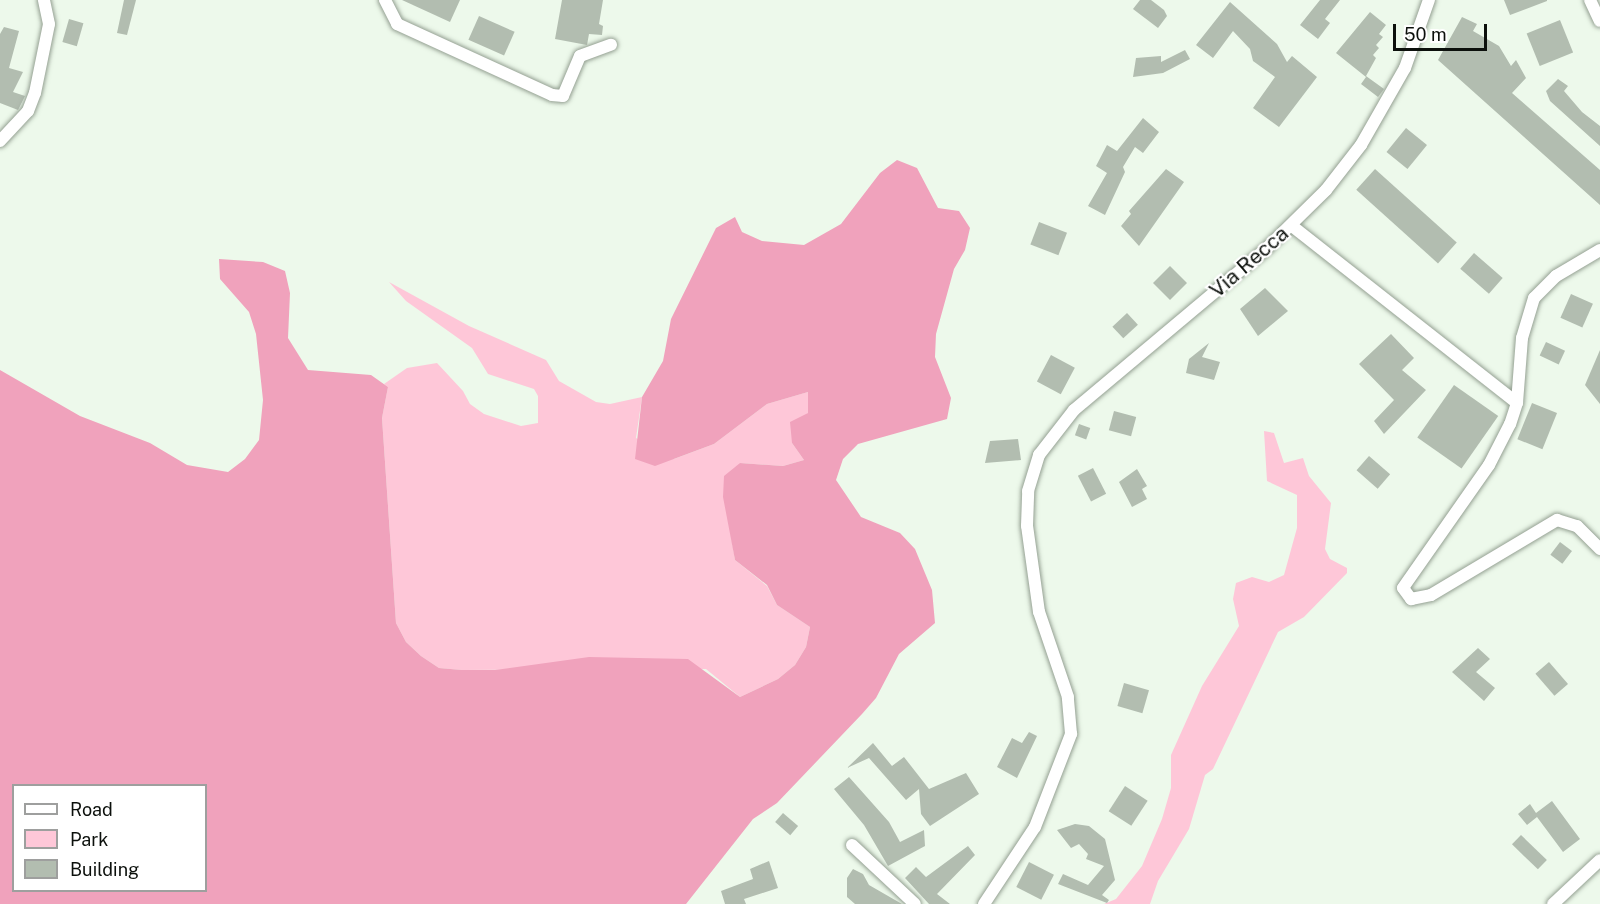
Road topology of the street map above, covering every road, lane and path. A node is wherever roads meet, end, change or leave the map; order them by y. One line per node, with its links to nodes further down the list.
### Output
1 (44, 0): 7 (street)
2 (385, 0): 6 (street)
3 (1429, 0): 8 (street, Via Recca)
4 (1590, 0): 5 (street)
5 (1600, 21)
6 (610, 45)
7 (0, 141)
8 (1292, 226): 10 (street); 15 (street, Via Recca)
9 (1600, 250): 10 (street)
10 (1517, 403): 11 (street)
11 (1600, 549)
12 (852, 845): 14 (street)
13 (1600, 860): 16 (street)
14 (915, 904)
15 (984, 904)
16 (1552, 904)

